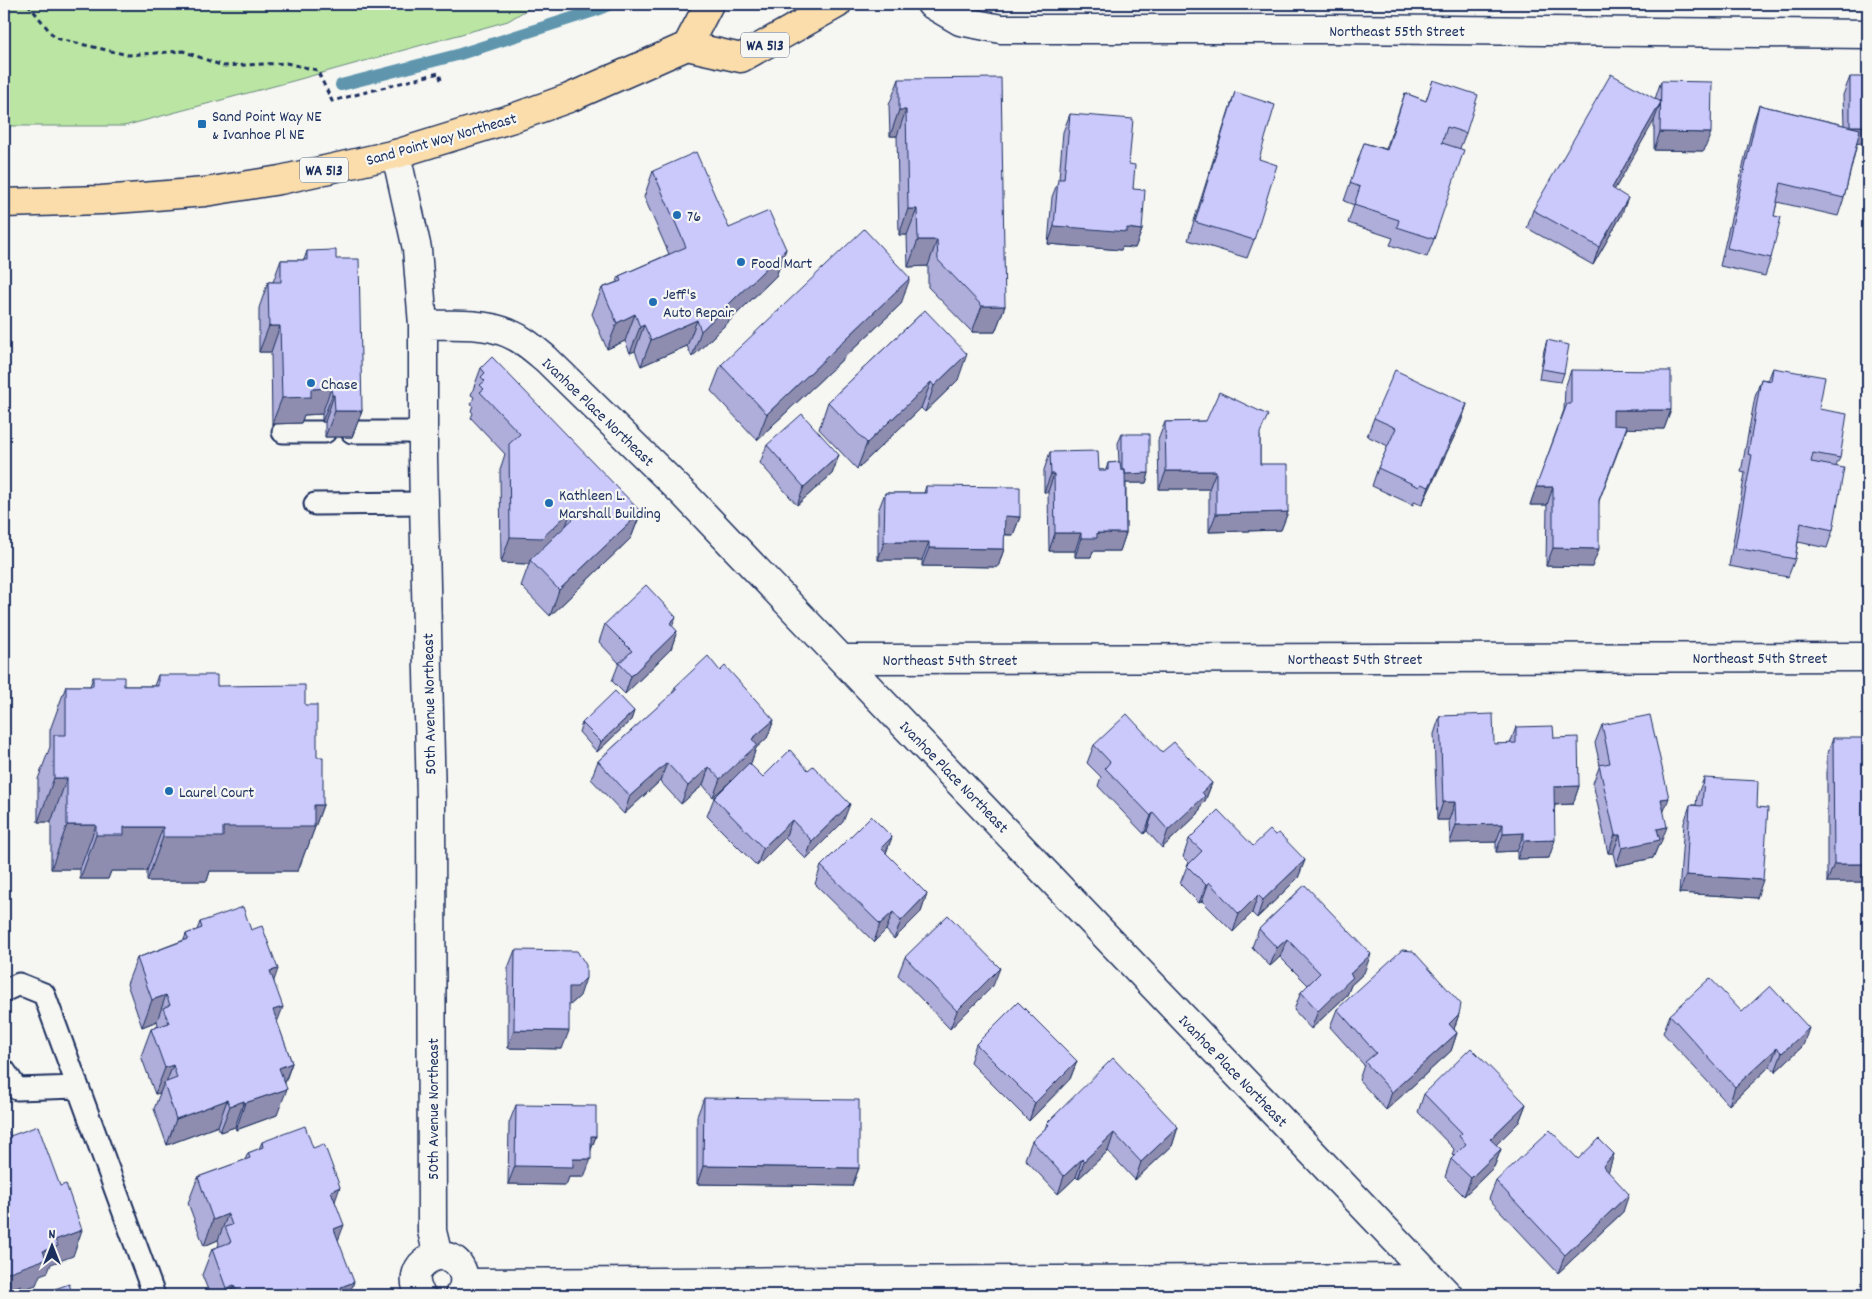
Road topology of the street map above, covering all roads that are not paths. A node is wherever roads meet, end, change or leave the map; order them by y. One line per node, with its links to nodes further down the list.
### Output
1 (709, 4): 5 (main road)
2 (837, 4): 5 (main road, WA 513)
3 (931, 4): 4 (street, Northeast 55th Street)
4 (1868, 34)
5 (687, 46): 6 (main road, Sand Point Way Northeast / WA 513)
6 (396, 154): 7 (main road, Sand Point Way Northeast / WA 513); 8 (street, 50th Avenue Northeast)
7 (4, 203)
8 (423, 325): 12 (street, 50th Avenue Northeast); 16 (street, Ivanhoe Place Northeast)
9 (283, 432): 10 (lane)
10 (325, 432)
11 (352, 432): 12 (lane)
12 (423, 432): 13 (street, 50th Avenue Northeast)
13 (424, 503): 14 (lane); 20 (street, 50th Avenue Northeast)
14 (315, 504)
15 (1868, 657): 16 (street, Northeast 54th Street)
16 (842, 659): 21 (street, Ivanhoe Place Northeast)
17 (4, 991): 19 (lane)
18 (4, 1070): 19 (lane)
19 (77, 1087): 24 (lane)
20 (438, 1256): 23 (street); 25 (street)
21 (1440, 1286): 22 (street)
22 (756, 1288): 23 (street)
23 (462, 1289)
24 (154, 1295)
25 (421, 1295)

